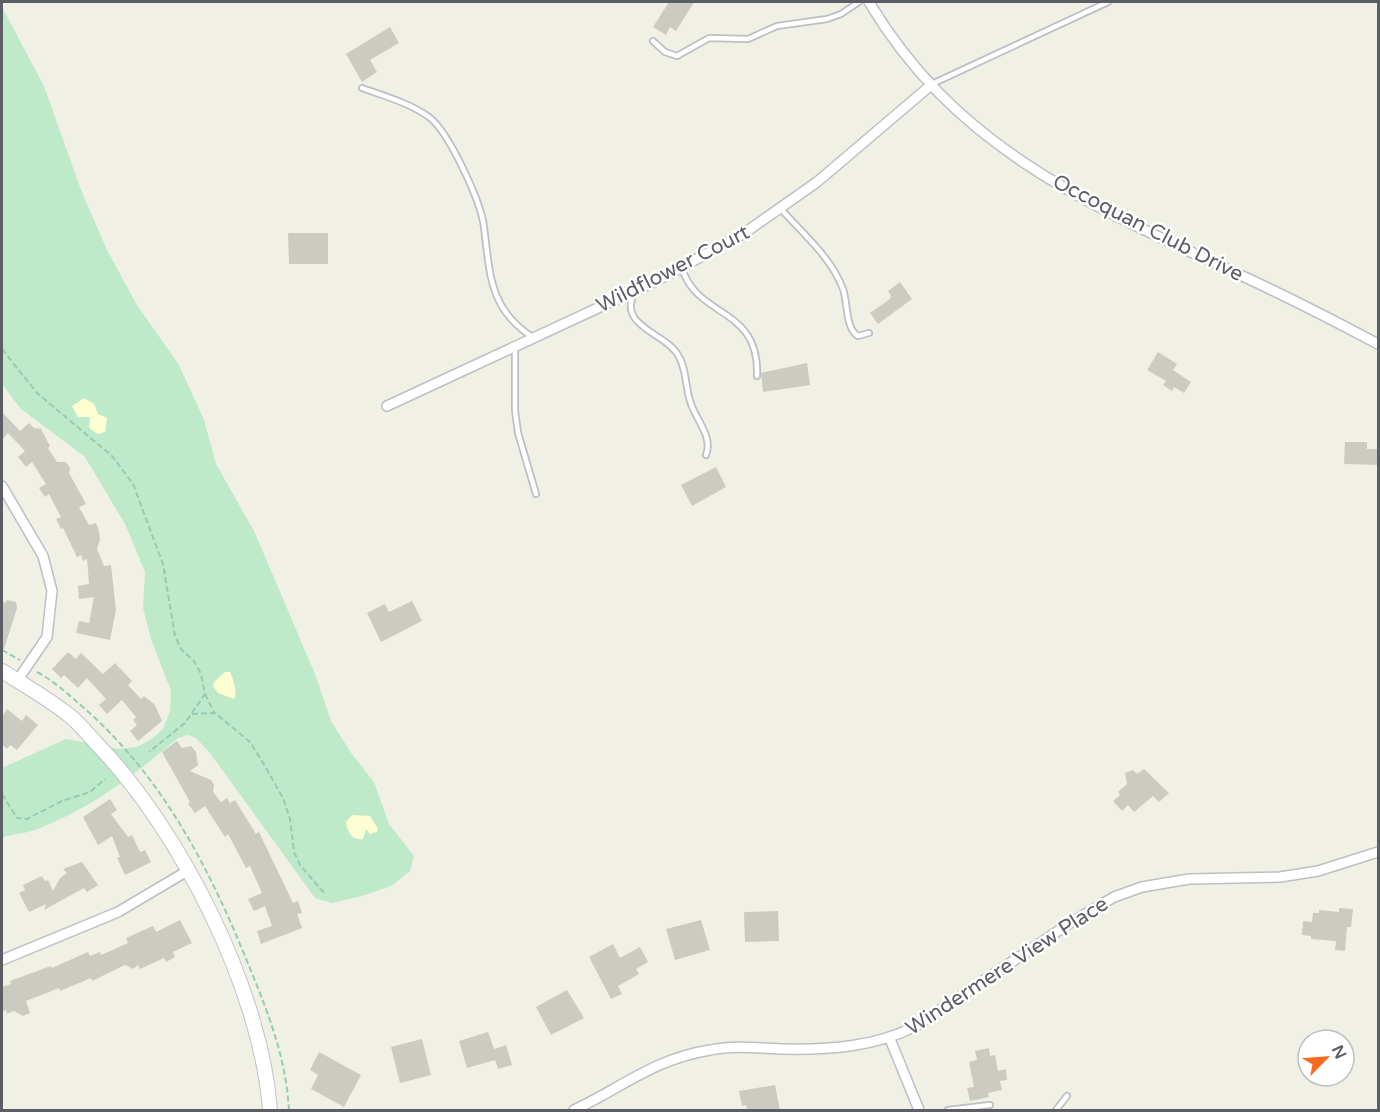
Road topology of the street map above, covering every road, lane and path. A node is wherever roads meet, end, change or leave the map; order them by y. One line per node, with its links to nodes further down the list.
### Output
1 (859, 2): 4 (lane)
2 (869, 2): 5 (street, Occoquan Club Drive)
3 (1108, 2): 5 (lane)
4 (653, 41)
5 (930, 86): 7 (street, Wildflower Court); 12 (street, Occoquan Club Drive)
6 (362, 88): 11 (lane)
7 (782, 209): 8 (street, Wildflower Court); 10 (lane)
8 (682, 268): 9 (street, Wildflower Court); 15 (lane)
9 (636, 291): 11 (street, Wildflower Court); 17 (lane)
10 (869, 333)
11 (534, 338): 13 (street, Wildflower Court)
12 (1378, 344)
13 (515, 347): 16 (street, Wildflower Court); 19 (lane)
14 (2, 349): 22 (path)
15 (757, 376)
16 (387, 406)
17 (706, 455)
18 (2, 486): 21 (street)
19 (536, 494)
20 (2, 671): 21 (street)
21 (17, 681): 29 (street)
22 (205, 694): 23 (path); 24 (path)
23 (215, 713): 24 (path); 30 (path)
24 (192, 714): 25 (path)
25 (149, 752)
26 (105, 779): 27 (path)
27 (2, 794)
28 (1378, 852): 32 (street, Windermere View Place)
29 (189, 870): 31 (street); 35 (street)
30 (325, 894)
31 (2, 960)
32 (890, 1039): 36 (street, Windermere View Place); 37 (street)
33 (1067, 1096): 39 (lane)
34 (990, 1105): 38 (lane)
35 (270, 1110)
36 (576, 1110)
37 (916, 1110)
38 (948, 1110)
39 (1056, 1110)

